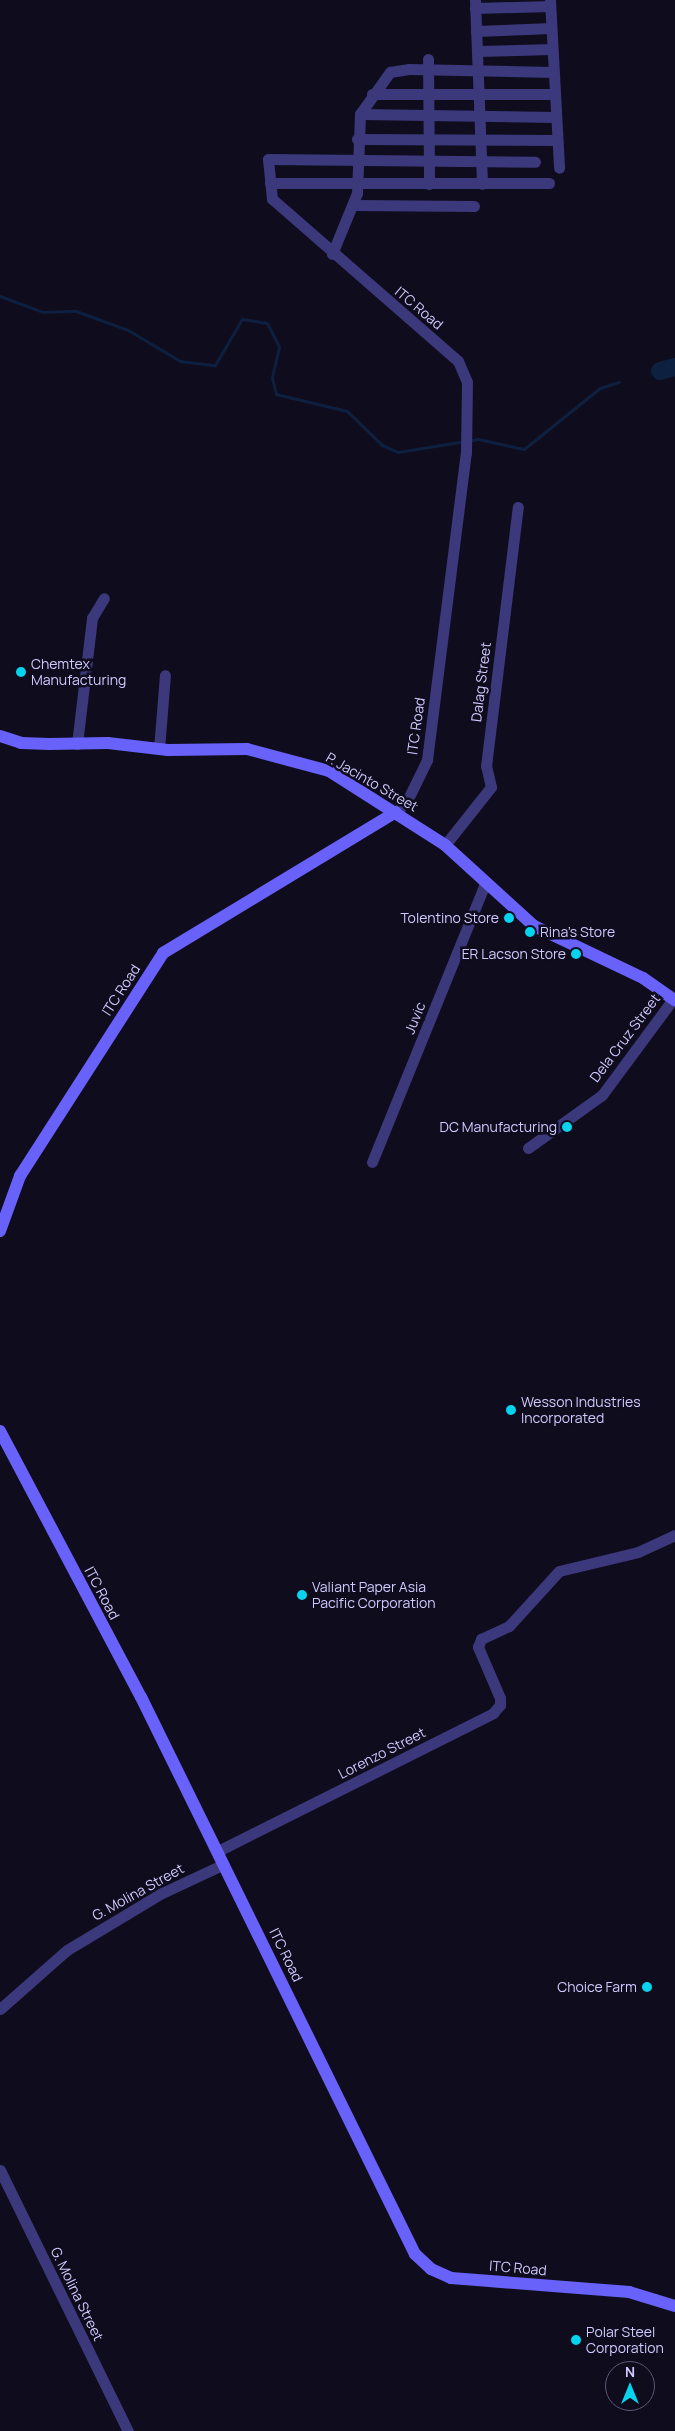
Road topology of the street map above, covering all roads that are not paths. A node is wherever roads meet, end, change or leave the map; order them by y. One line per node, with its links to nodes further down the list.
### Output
1 (550, 3): 2 (street); 3 (street)
2 (475, 4): 4 (street)
3 (551, 28): 4 (street); 5 (street)
4 (476, 31): 6 (street)
5 (552, 49): 6 (street); 9 (street)
6 (477, 51): 8 (street)
7 (428, 64): 8 (street); 10 (street); 11 (street)
8 (478, 71): 9 (street); 12 (street)
9 (554, 72): 13 (street)
10 (372, 94): 11 (street); 14 (street)
11 (428, 94): 12 (street); 15 (street)
12 (479, 94): 13 (street); 16 (street)
13 (555, 94): 17 (street)
14 (360, 114): 15 (street); 18 (street)
15 (428, 115): 16 (street); 19 (street)
16 (479, 116): 17 (street); 20 (street)
17 (556, 116): 21 (street)
18 (358, 139): 19 (street); 22 (street)
19 (429, 139): 20 (street); 23 (street)
20 (480, 140): 21 (street); 24 (street)
21 (557, 140): 26 (street)
22 (357, 160): 23 (street); 27 (street, ITC Road); 29 (street)
23 (429, 161): 24 (street); 30 (street)
24 (481, 162): 25 (street); 31 (street)
25 (535, 162)
26 (558, 168)
27 (270, 183): 29 (street); 34 (street, ITC Road)
28 (550, 183): 31 (street)
29 (357, 184): 30 (street); 32 (street)
30 (429, 184): 31 (street)
31 (482, 184)
32 (354, 205): 33 (street); 34 (street)
33 (474, 206)
34 (332, 254): 41 (street, ITC Road)
35 (518, 507): 42 (street, Dalag Street)
36 (104, 598): 39 (street)
37 (165, 675): 40 (street)
38 (0, 736): 39 (street, P. Jacinto Street)
39 (77, 744): 40 (street, P. Jacinto Street)
40 (159, 749): 41 (street, P. Jacinto Street)
41 (396, 812): 42 (street, P. Jacinto Street); 47 (street, ITC Road)
42 (445, 845): 43 (street, P. Jacinto Street)
43 (485, 884): 44 (street, P. Jacinto Street); 46 (street, Juvic)
44 (674, 1000): 45 (street, Dela Cruz Street)
45 (528, 1148)
46 (372, 1162)
47 (0, 1231)
48 (0, 1431): 50 (street, ITC Road)
49 (675, 1535): 50 (street, Lorenzo Street)
50 (218, 1851): 51 (street, ITC Road)
51 (224, 1864): 52 (street, G. Molina Street); 54 (street, ITC Road)
52 (0, 2009)
53 (0, 2170): 55 (street, G. Molina Street)
54 (675, 2306)
55 (128, 2431)

